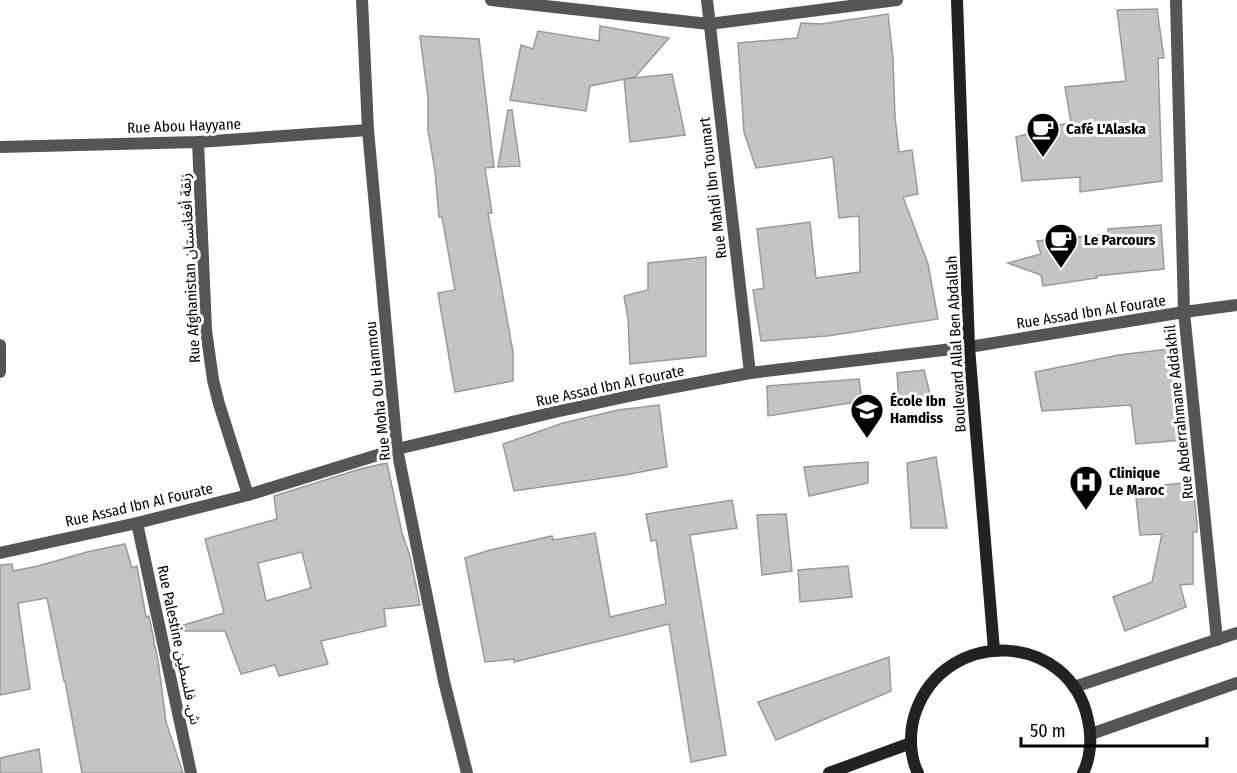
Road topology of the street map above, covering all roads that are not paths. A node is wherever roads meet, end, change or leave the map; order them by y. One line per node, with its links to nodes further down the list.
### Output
1 (362, 0): 8 (street, Rue Moha Ou Hammou)
2 (491, 0): 7 (street)
3 (707, 0): 7 (street, Rue Mahdi Ibn Toumart)
4 (897, 0): 7 (street)
5 (957, 0): 14 (main road, Boulevard Allal Ben Abdallah)
6 (1176, 0): 12 (street, Rue Abderrahmane Addakhil)
7 (709, 24): 16 (street, Rue Mahdi Ibn Toumart)
8 (368, 130): 9 (street, Rue Abou Hayyane); 17 (street, Rue Moha Ou Hammou)
9 (198, 142): 10 (street, Rue Abou Hayyane); 18 (street, Rue Afghanistan زنقة أفغانستان)
10 (0, 147)
11 (1237, 305): 12 (street, Rue Assad Ibn Al Fourate)
12 (1184, 312): 14 (street, Rue Assad Ibn Al Fourate); 22 (street, Rue Abderrahmane Addakhil)
13 (0, 345): 15 (street)
14 (969, 346): 16 (street, Rue Assad Ibn Al Fourate); 23 (main road, Boulevard Allal Ben Abdallah)
15 (0, 372)
16 (750, 373): 17 (street, Rue Assad Ibn Al Fourate)
17 (397, 449): 18 (street, Rue Assad Ibn Al Fourate); 29 (street, Rue Moha Ou Hammou)
18 (248, 495): 19 (street, Rue Assad Ibn Al Fourate)
19 (137, 523): 20 (street, Rue Assad Ibn Al Fourate); 28 (street, Rue Palestine ش. فلسطين)
20 (0, 552)
21 (1237, 633): 22 (street)
22 (1217, 640): 25 (street)
23 (994, 650): 25 (main road); 27 (main road)
24 (1237, 683): 26 (street)
25 (1074, 687): 26 (main road)
26 (1091, 734): 32 (main road)
27 (911, 743): 30 (main road); 31 (main road)
28 (192, 773)
29 (467, 773)
30 (829, 773)
31 (918, 773)
32 (1083, 773)

